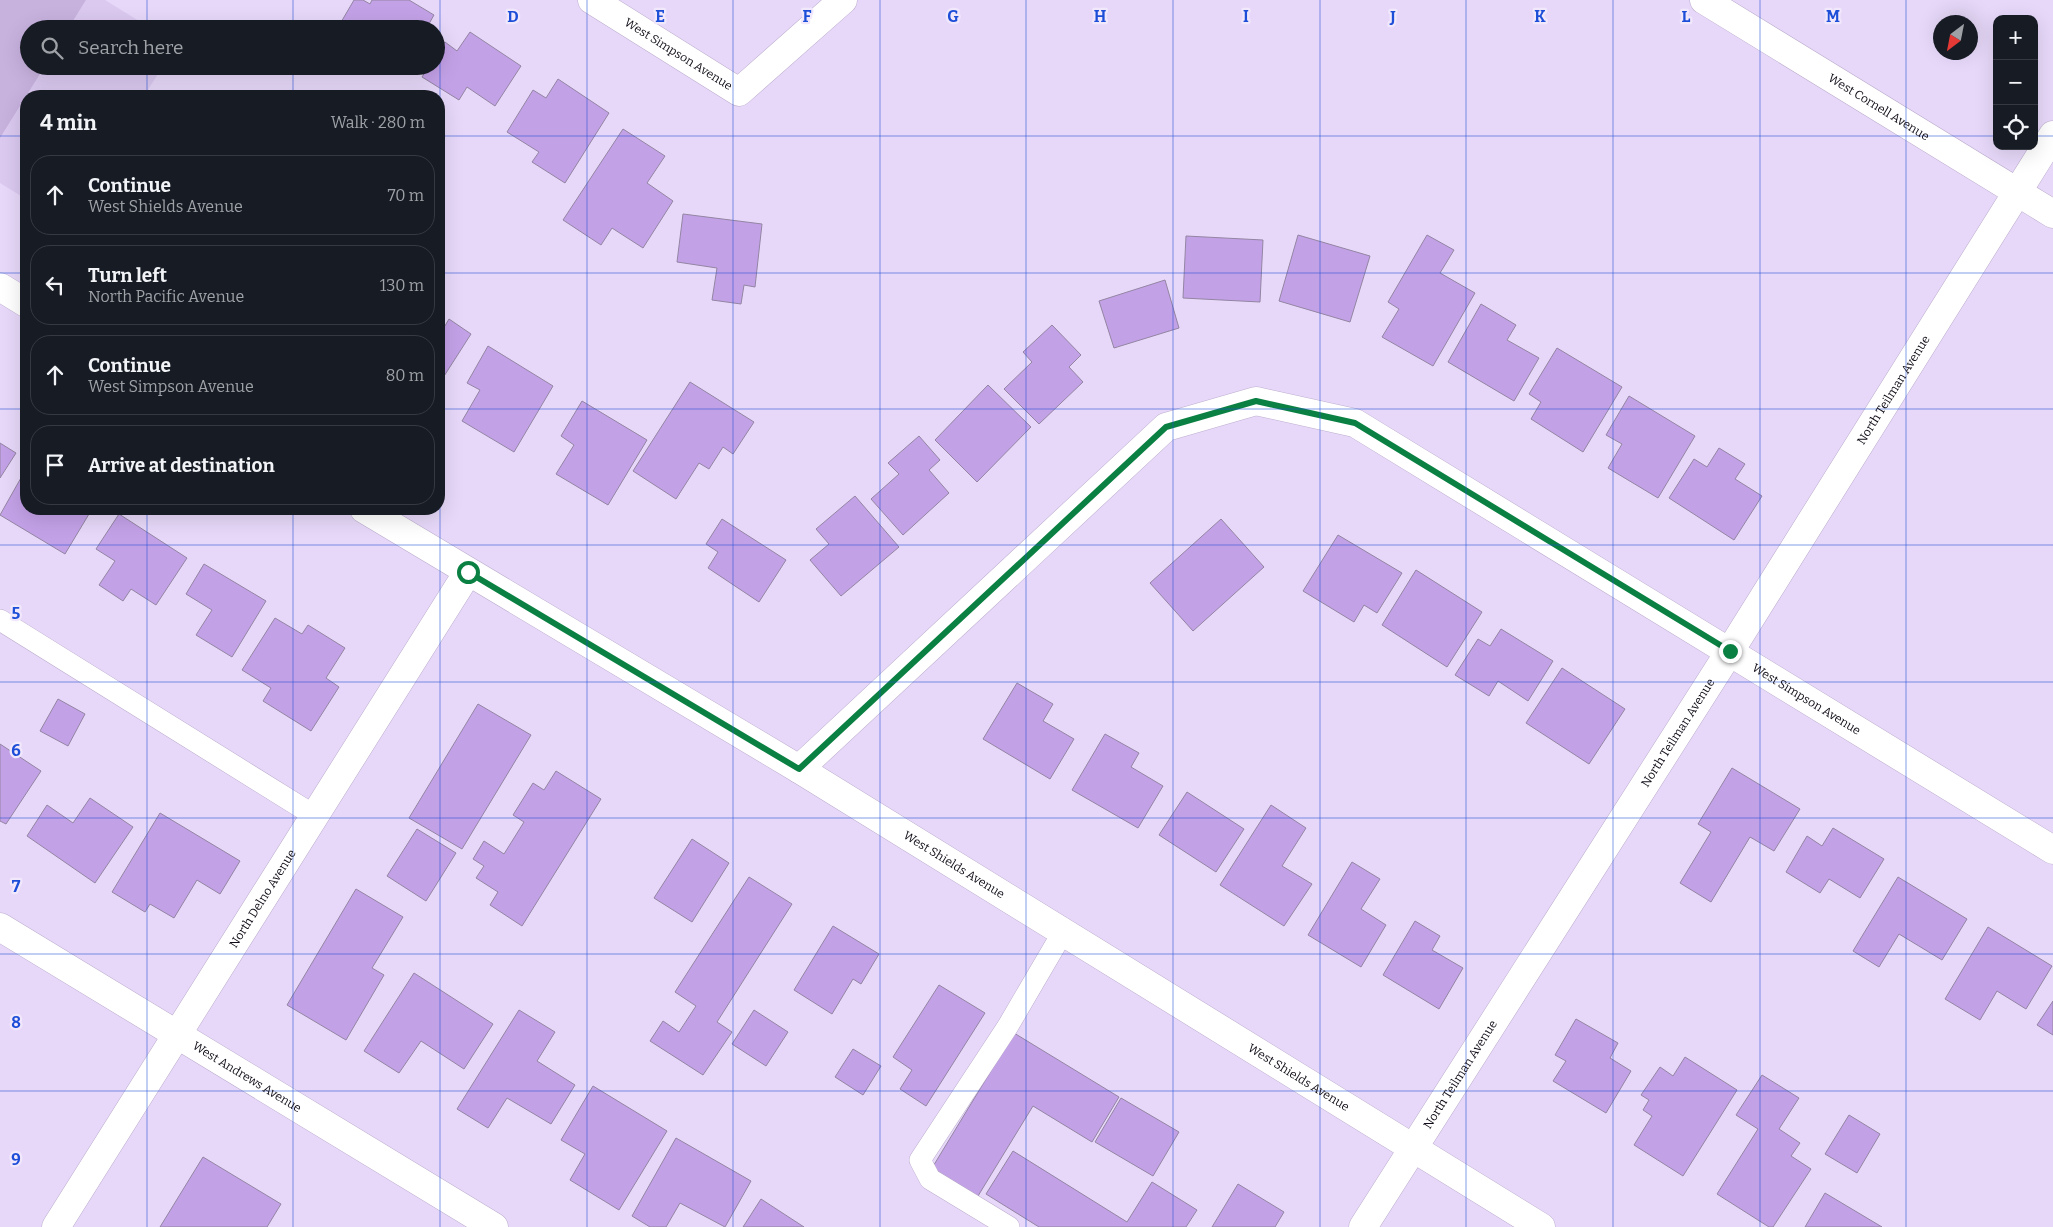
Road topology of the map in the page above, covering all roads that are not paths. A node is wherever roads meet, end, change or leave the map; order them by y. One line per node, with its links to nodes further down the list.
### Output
1 (592, 0): 2 (street, West Simpson Avenue)
2 (842, 0)
3 (1704, 0): 5 (street, West Cornell Avenue)
4 (2053, 135): 5 (street, North Teilman Avenue)
5 (2017, 192): 6 (street, West Cornell Avenue); 12 (street, North Teilman Avenue)
6 (2053, 214)
7 (0, 287): 8 (street)
8 (20, 299)
9 (374, 515): 10 (street, West Shields Avenue)
10 (468, 572): 13 (street, West Shields Avenue); 14 (street, North Delno Avenue)
11 (0, 620): 14 (lane)
12 (1730, 651): 13 (street, West Simpson Avenue); 15 (street, West Simpson Avenue); 19 (street, North Teilman Avenue)
13 (799, 769): 17 (street, West Shields Avenue)
14 (315, 816): 18 (street, North Delno Avenue)
15 (2053, 850)
16 (0, 927): 18 (street, West Andrews Avenue)
17 (1063, 932): 19 (street, West Shields Avenue); 22 (lane)
18 (178, 1035): 20 (street, North Delno Avenue); 21 (street, West Andrews Avenue)
19 (1412, 1148): 23 (street, North Teilman Avenue); 24 (street, West Shields Avenue)
20 (56, 1227)
21 (494, 1227)
22 (1009, 1227)
23 (1363, 1227)
24 (1540, 1227)

